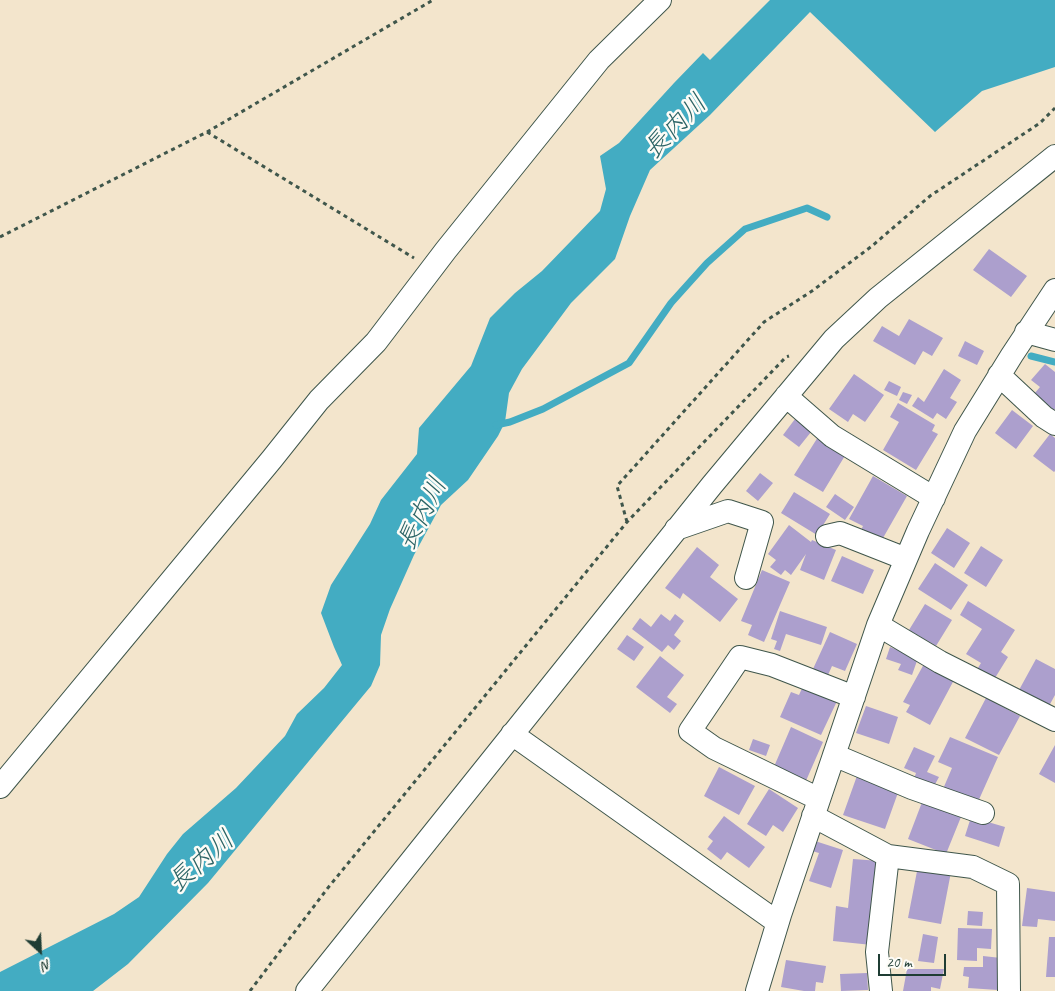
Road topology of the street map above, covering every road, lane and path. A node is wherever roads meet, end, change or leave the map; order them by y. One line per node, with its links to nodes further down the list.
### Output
1 (433, 0): 4 (path)
2 (660, 0): 7 (street)
3 (1055, 108): 16 (path)
4 (207, 132): 6 (path); 7 (path)
5 (1055, 156): 13 (street)
6 (0, 237)
7 (432, 268): 26 (street)
8 (1055, 290): 9 (street)
9 (1026, 332): 10 (street); 12 (street)
10 (1055, 340)
11 (794, 354): 16 (path)
12 (999, 375): 14 (street); 15 (street)
13 (786, 396): 15 (street); 17 (street)
14 (1055, 424)
15 (934, 498): 19 (street)
16 (627, 522): 31 (path)
17 (675, 530): 20 (street); 24 (street)
18 (827, 536): 19 (street)
19 (906, 560): 21 (street)
20 (746, 578)
21 (878, 625): 22 (street); 23 (street)
22 (854, 697): 25 (street); 27 (street)
23 (1055, 720)
24 (512, 734): 30 (street); 32 (street)
25 (834, 755): 27 (street); 28 (street)
26 (0, 788)
27 (816, 808): 29 (street); 30 (street)
28 (983, 813)
29 (888, 856): 34 (street); 35 (street)
30 (778, 922): 33 (street)
31 (250, 991)
32 (307, 991)
33 (757, 991)
34 (881, 991)
35 (1008, 991)

